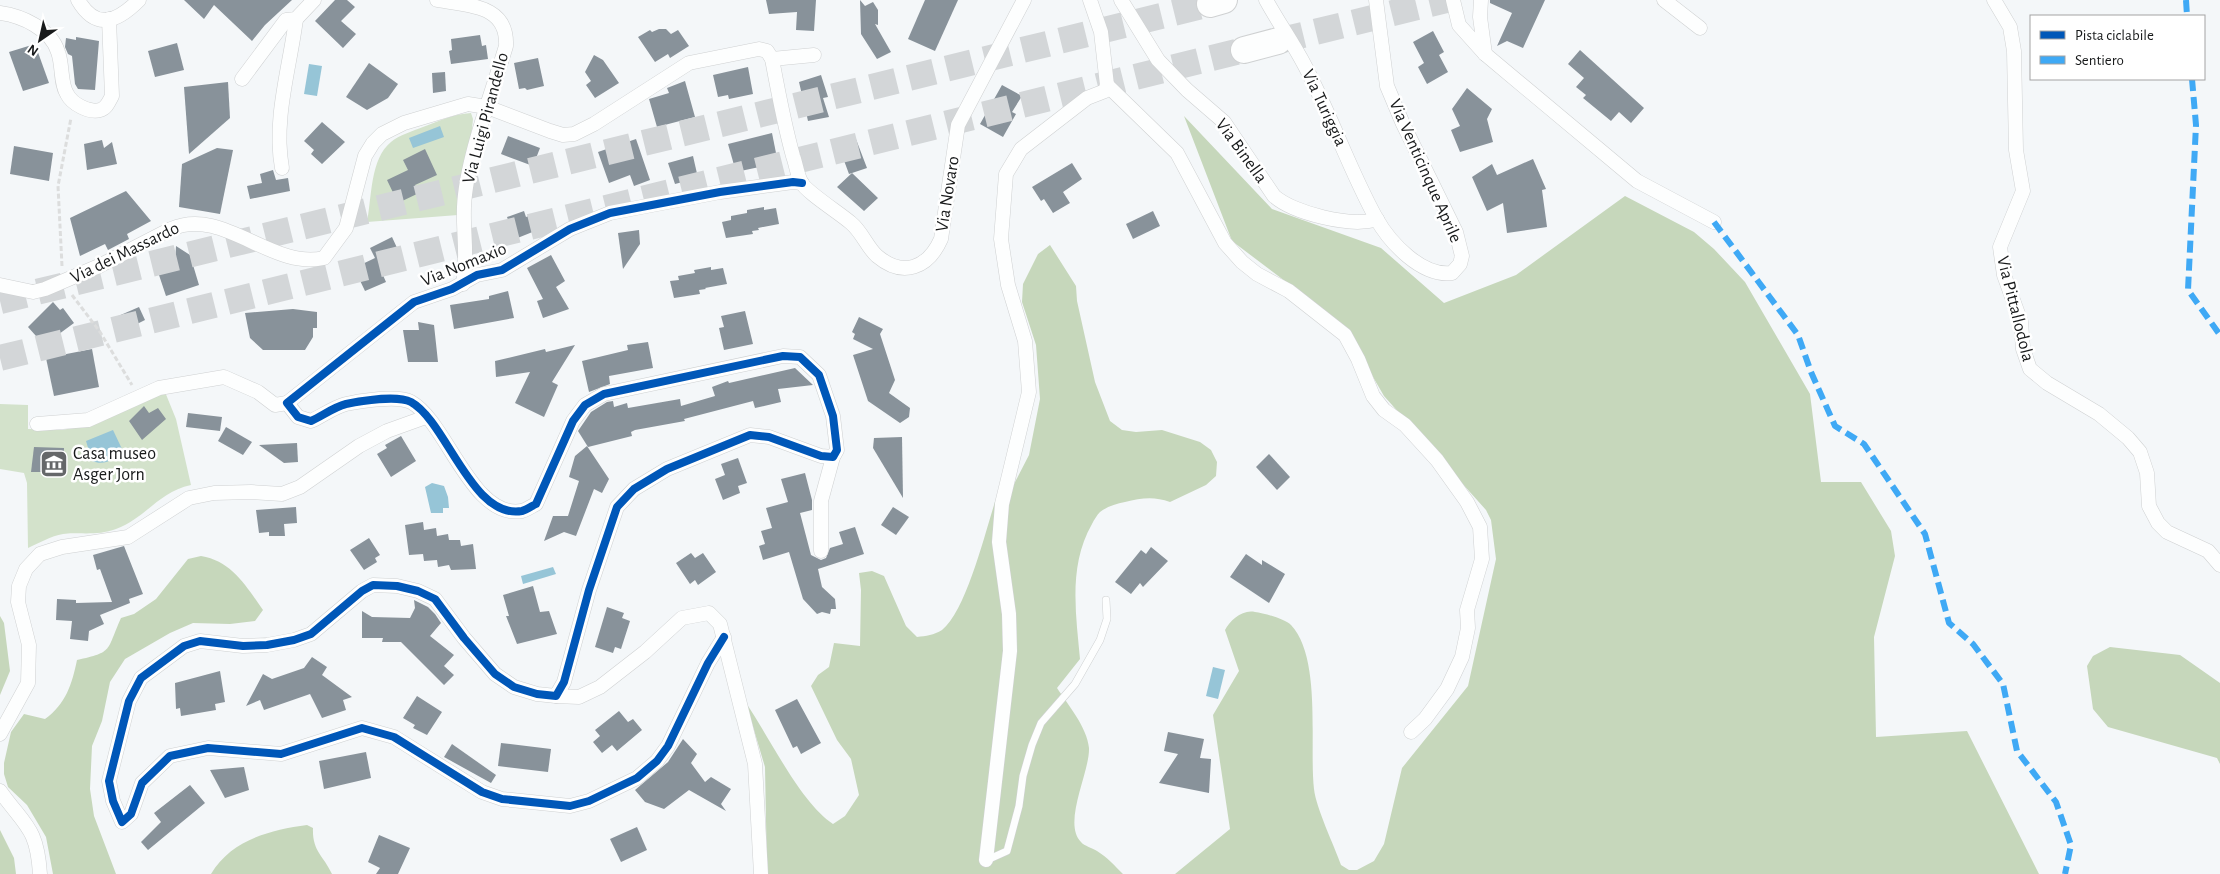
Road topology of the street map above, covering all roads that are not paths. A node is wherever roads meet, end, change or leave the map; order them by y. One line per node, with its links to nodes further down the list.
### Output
1 (78, 0): 16 (street)
2 (139, 0): 16 (street)
3 (314, 0): 15 (street)
4 (437, 0): 25 (street, Via Luigi Pirandello)
5 (1024, 0): 27 (street, Via Novaro)
6 (1090, 0): 24 (street)
7 (1121, 0): 28 (street, Via Binella)
8 (1266, 0): 28 (street, Via Turiggia)
9 (1376, 0): 28 (street, Via Venticinque Aprile)
10 (1453, 0): 20 (street)
11 (1481, 0): 20 (street)
12 (1664, 0): 17 (street)
13 (1994, 0): 37 (street, Via Pittallodola)
14 (0, 13): 16 (street)
15 (296, 18): 23 (street); 26 (street)
16 (109, 19)
17 (1700, 28)
18 (1278, 41): 19 (highway)
19 (1244, 50)
20 (1486, 54): 29 (street)
21 (814, 55): 22 (street)
22 (772, 59): 25 (street, Via dei Massardo); 27 (street)
23 (242, 79)
24 (1107, 86): 41 (street); 44 (street)
25 (487, 107): 30 (street, Via Luigi Pirandello); 31 (street, Via dei Massardo)
26 (282, 168)
27 (802, 183): 30 (street, Via Nomaxio)
28 (1376, 219)
29 (1714, 222)
30 (463, 284): 32 (street, Via Nomaxio)
31 (0, 285)
32 (287, 403): 33 (street); 34 (street)
33 (426, 417): 35 (street); 42 (street)
34 (37, 424)
35 (833, 457): 36 (street); 40 (street)
36 (821, 551)
37 (2220, 565)
38 (1106, 600): 44 (lane)
39 (724, 637): 40 (street); 40 (street); 46 (street)
40 (556, 696)
41 (1411, 732)
42 (0, 734)
43 (0, 791): 45 (street)
44 (986, 860)
45 (40, 874)
46 (761, 874)

